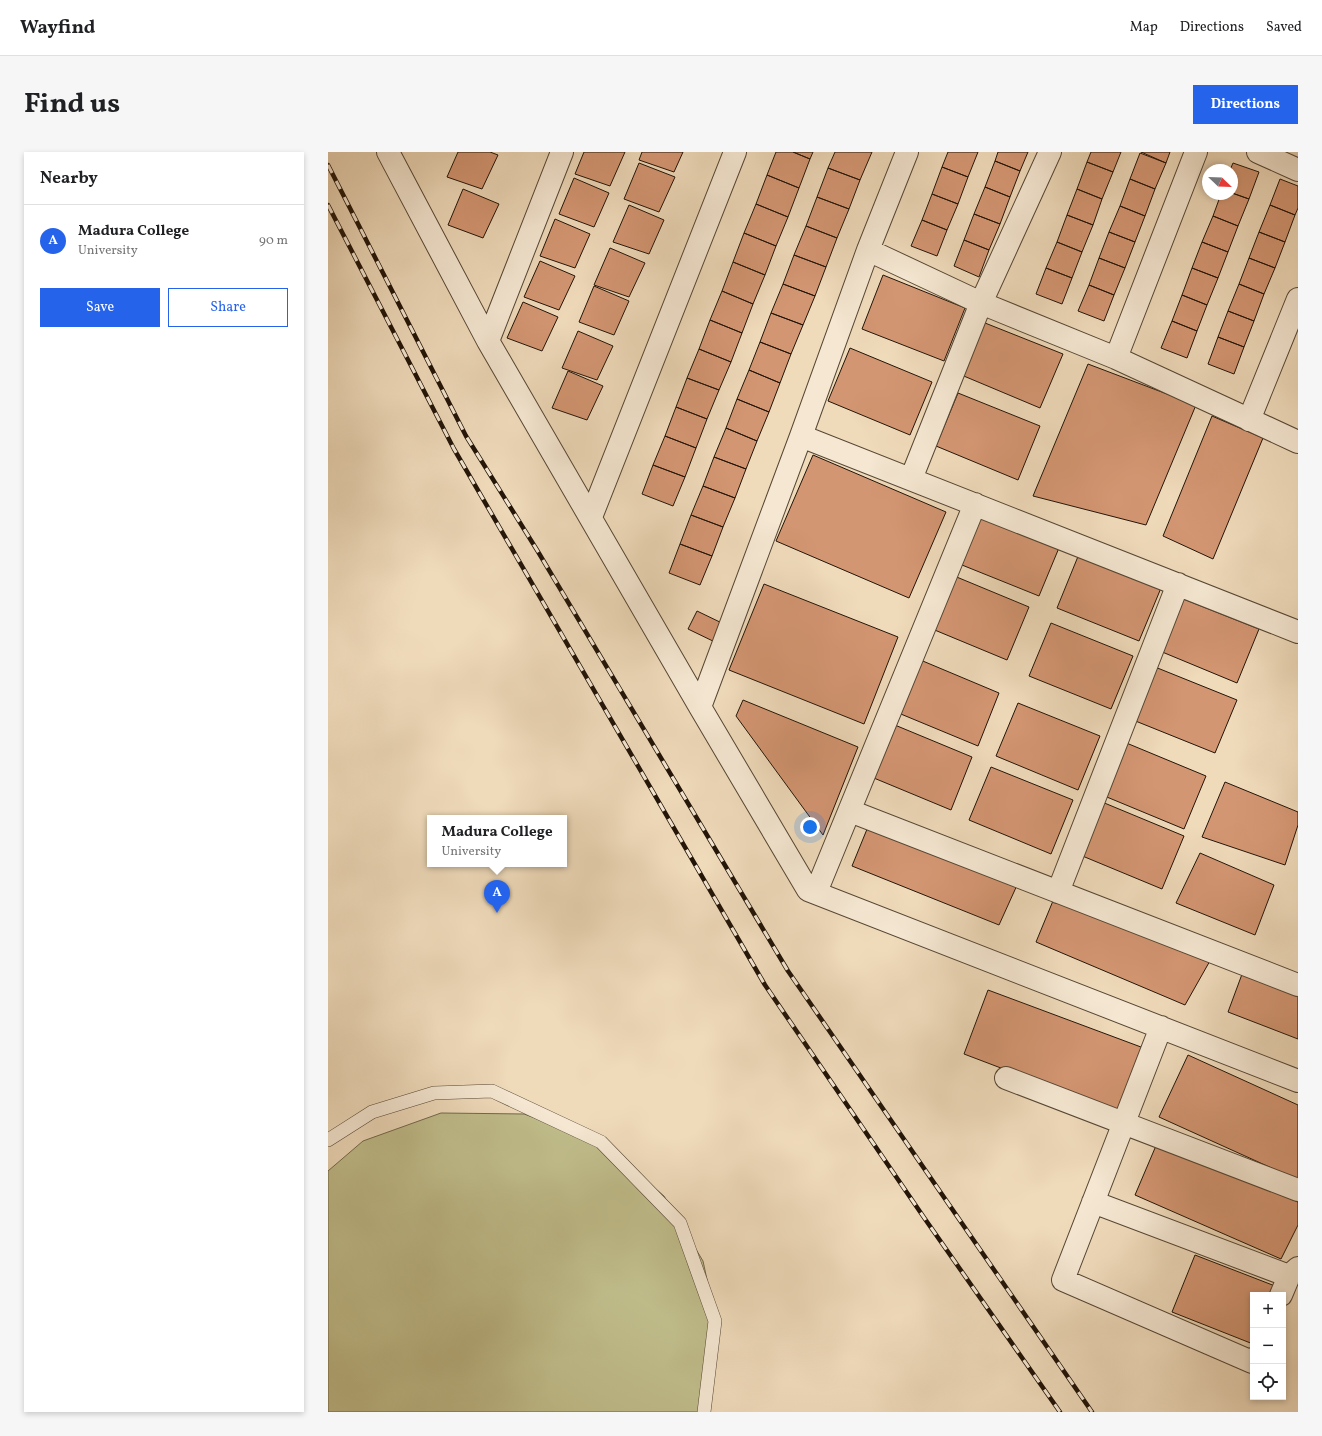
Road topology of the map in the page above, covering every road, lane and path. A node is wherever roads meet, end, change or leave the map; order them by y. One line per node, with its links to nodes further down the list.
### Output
1 (388, 152): 12 (street)
2 (562, 152): 12 (street)
3 (735, 152): 19 (street)
4 (907, 152): 9 (street)
5 (1050, 152): 11 (street)
6 (1196, 152): 13 (street)
7 (1258, 152): 8 (street)
8 (1298, 170)
9 (868, 250): 11 (street); 15 (street)
10 (1298, 299): 14 (street)
11 (981, 303): 13 (street); 17 (street)
12 (488, 341): 19 (street)
13 (1116, 358): 14 (street)
14 (1249, 420): 16 (street)
15 (801, 436): 17 (street); 22 (street)
16 (1298, 442)
17 (911, 479): 18 (street)
18 (975, 504): 20 (street); 23 (street)
19 (591, 517): 22 (street)
20 (1178, 584): 21 (street); 25 (street)
21 (1298, 632)
22 (700, 707): 24 (street)
23 (850, 811): 24 (street); 25 (street)
24 (816, 892): 27 (street)
25 (1058, 892): 26 (street)
26 (1298, 985)
27 (1161, 1028): 29 (street); 30 (street)
28 (1006, 1078): 30 (street)
29 (1298, 1081)
30 (1124, 1122): 32 (street); 33 (street)
31 (328, 1140): 36 (lane)
32 (1298, 1190)
33 (1093, 1202): 34 (street); 35 (street)
34 (1289, 1280)
35 (1250, 1361)
36 (704, 1412)

